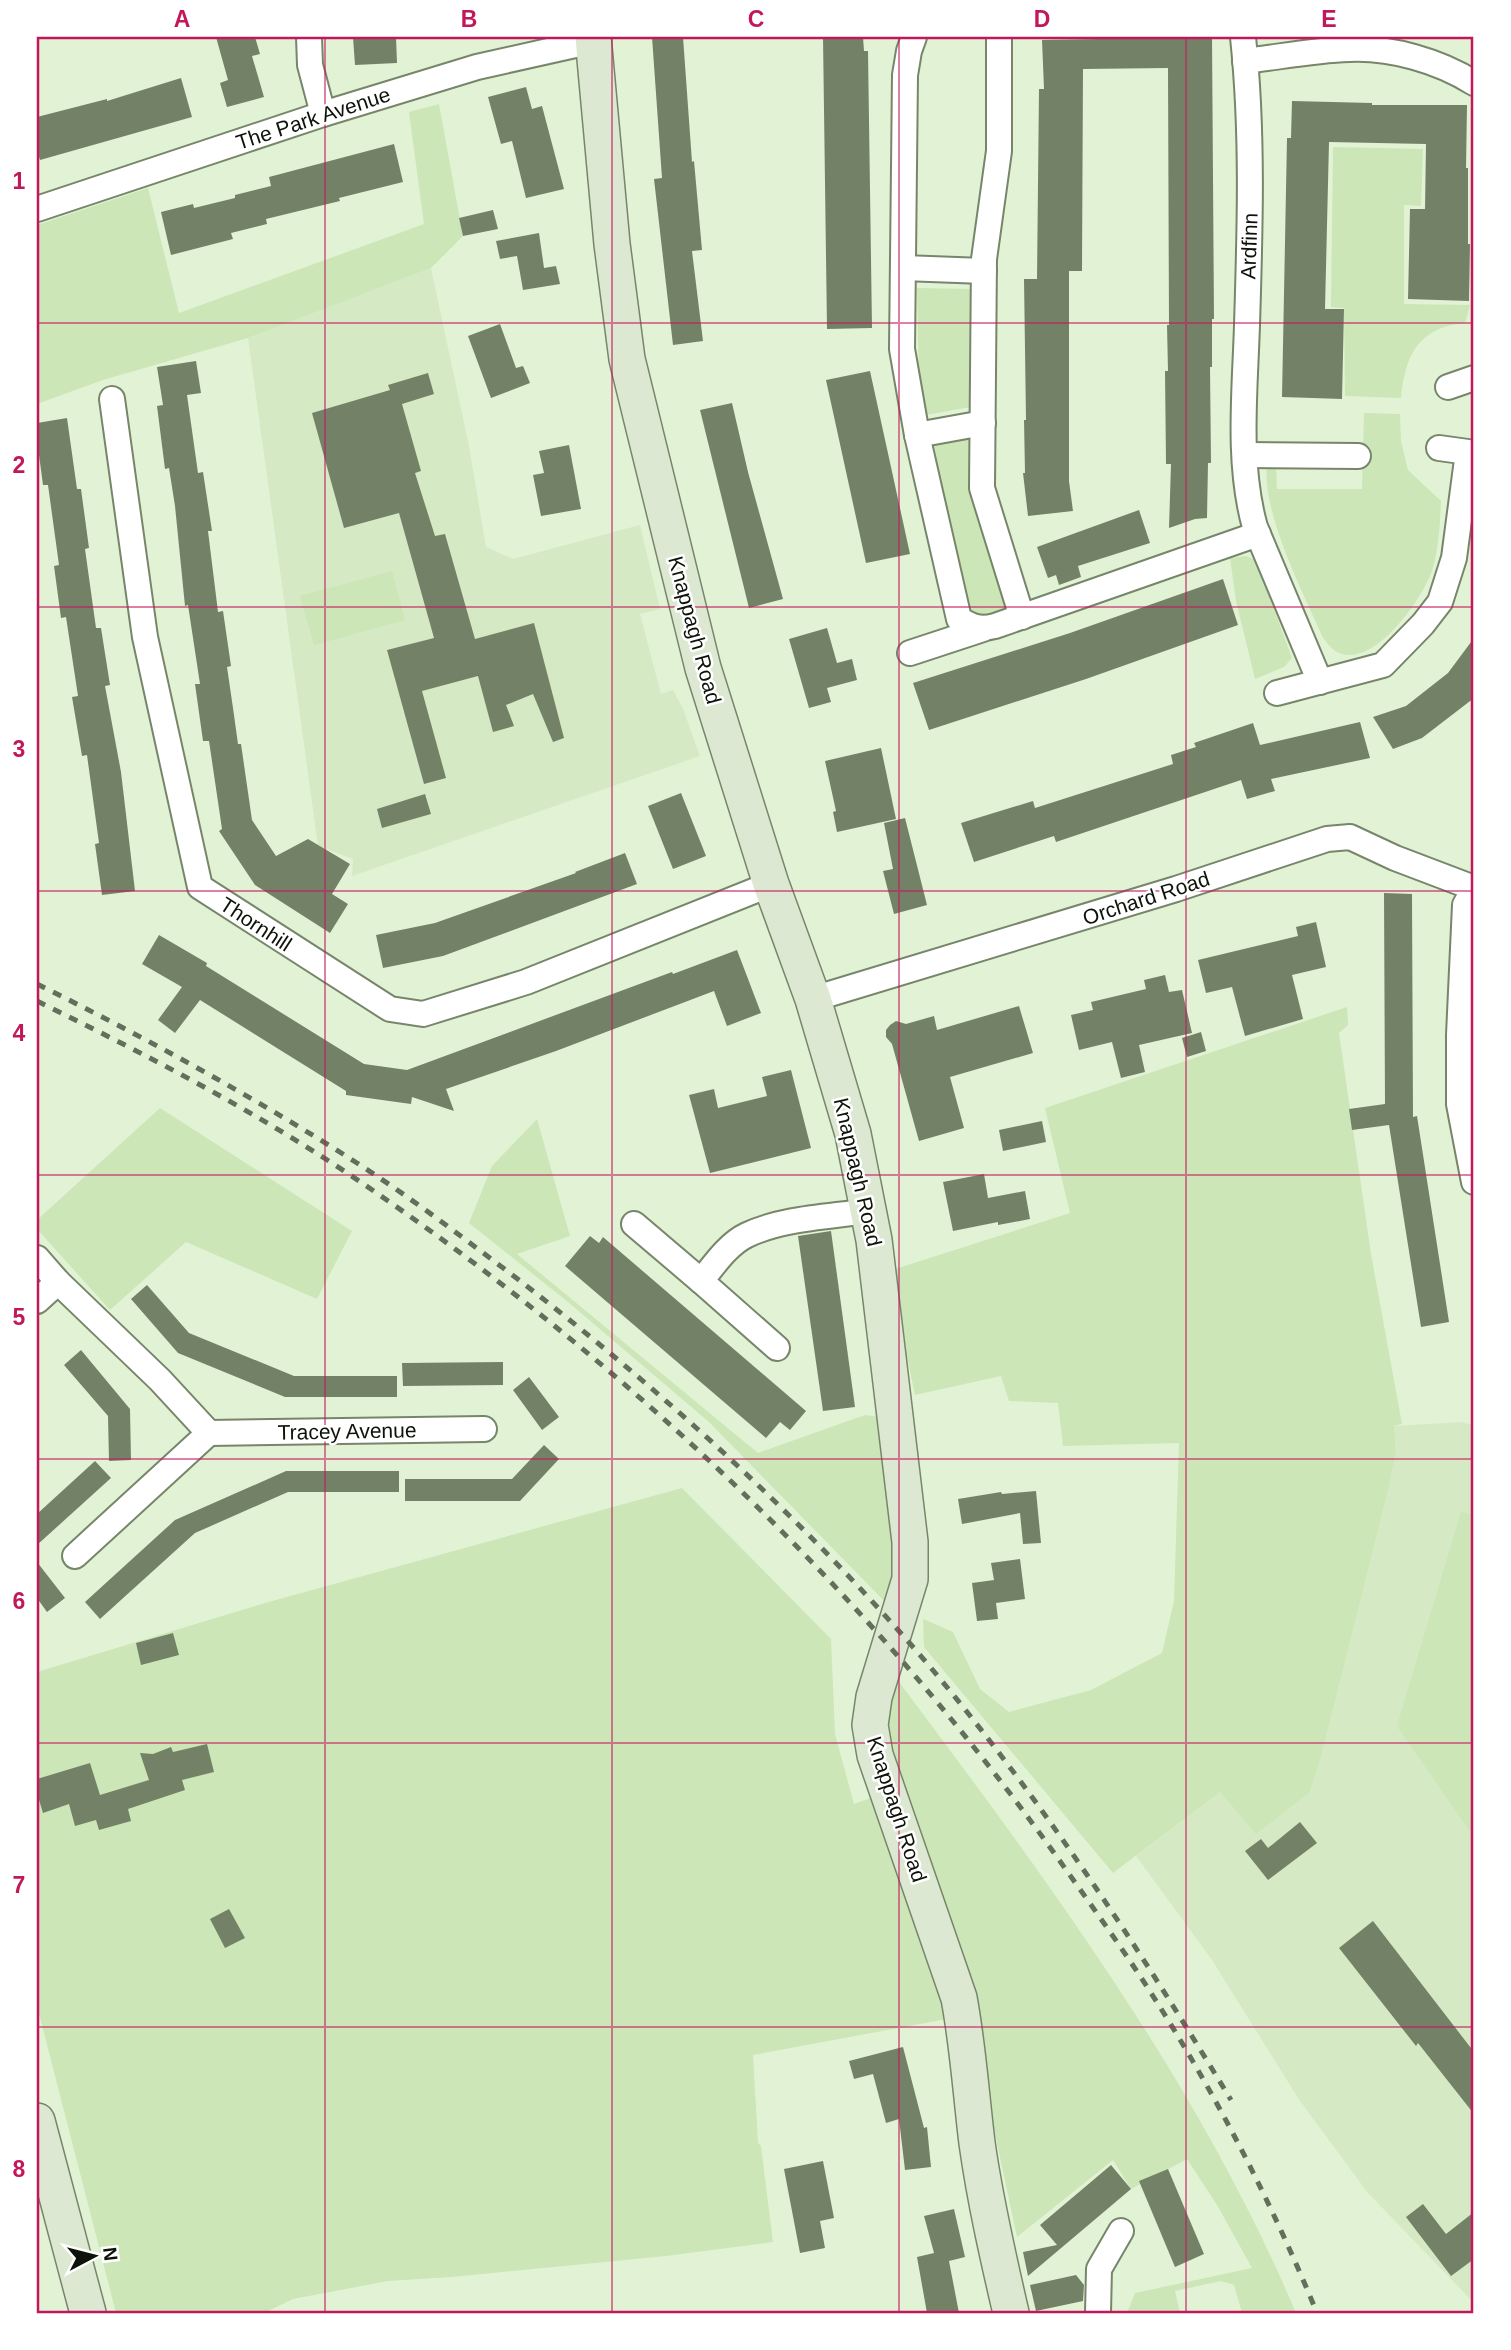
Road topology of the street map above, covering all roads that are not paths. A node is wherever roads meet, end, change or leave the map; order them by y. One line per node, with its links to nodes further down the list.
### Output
1 (309, 37): 7 (street)
2 (914, 37): 9 (street)
3 (999, 37): 10 (street)
4 (593, 39): 7 (street, The Park Avenue); 25 (main road, Knappagh Road)
5 (1244, 49): 6 (street); 17 (street, Ardfinn)
6 (1474, 83)
7 (323, 114): 8 (street, The Park Avenue)
8 (37, 209)
9 (903, 268): 10 (street); 15 (street)
10 (984, 271): 14 (street)
11 (1474, 378): 12 (street)
12 (1448, 387)
13 (112, 399): 25 (street, Thornhill)
14 (983, 423): 15 (street); 20 (street)
15 (917, 435): 21 (street)
16 (1440, 447): 23 (street)
17 (1245, 455): 18 (street); 19 (street, Ardfinn)
18 (1358, 456)
19 (1258, 534): 20 (street); 23 (street, Ardfinn)
20 (1022, 617): 21 (street)
21 (983, 629): 22 (street)
22 (910, 653)
23 (1320, 682): 24 (street)
24 (1277, 693)
25 (771, 884): 27 (main road, Knappagh Road)
26 (1474, 889): 27 (street, Orchard Road); 28 (street)
27 (813, 999): 29 (main road, Knappagh Road)
28 (1474, 1182)
29 (868, 1211): 32 (street); 42 (main road, Knappagh Road)
30 (634, 1224): 32 (street)
31 (37, 1258): 33 (street)
32 (701, 1281): 35 (street)
33 (58, 1282): 34 (street); 37 (street)
34 (37, 1301)
35 (777, 1348)
36 (484, 1429): 37 (street, Tracey Avenue)
37 (209, 1433): 38 (street)
38 (75, 1556)
39 (37, 2121): 41 (main road)
40 (1121, 2231): 43 (street)
41 (88, 2313)
42 (1011, 2313)
43 (1098, 2313)

